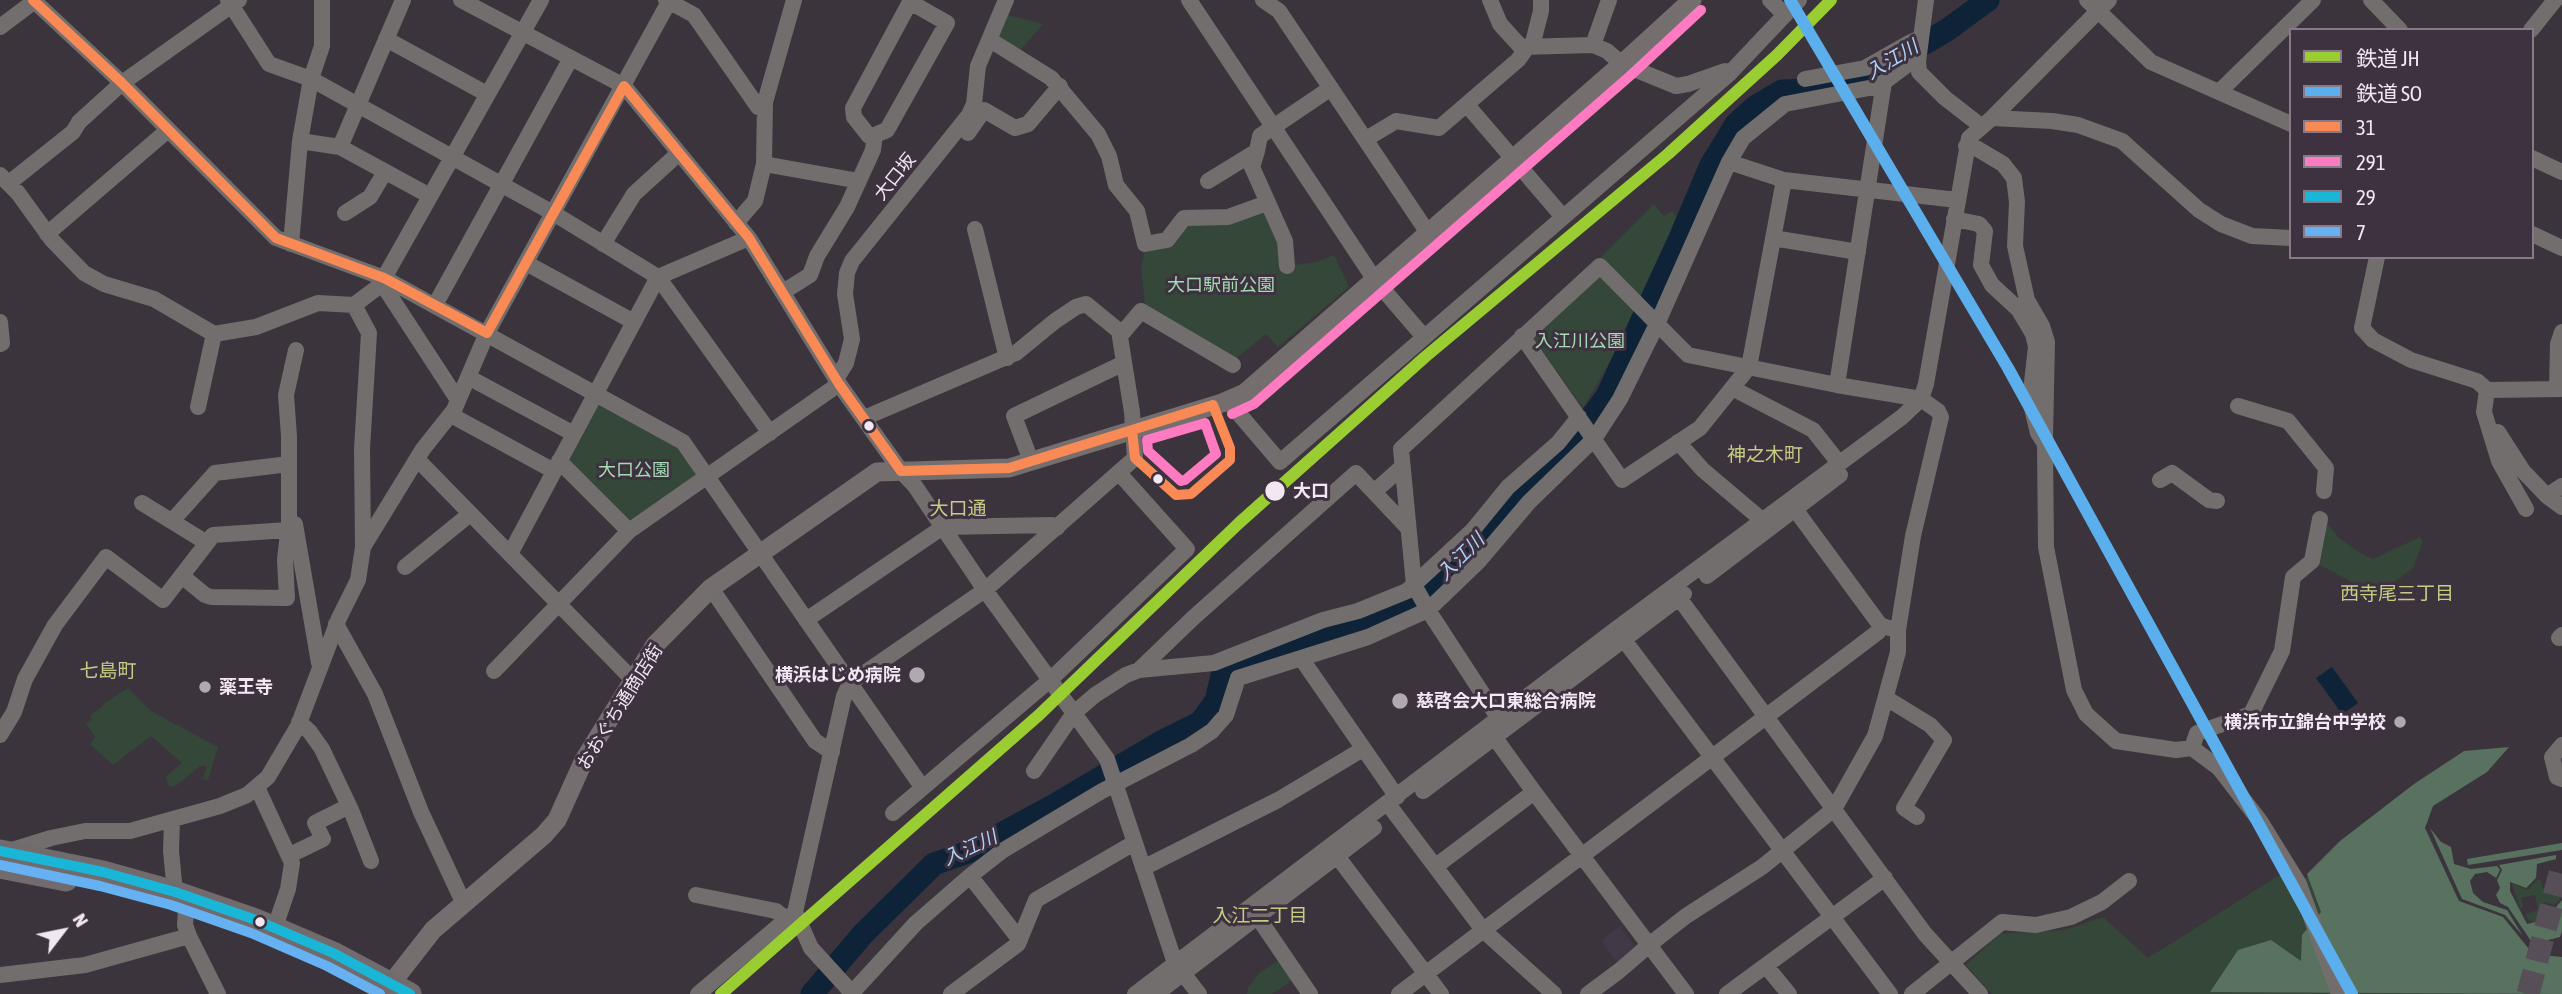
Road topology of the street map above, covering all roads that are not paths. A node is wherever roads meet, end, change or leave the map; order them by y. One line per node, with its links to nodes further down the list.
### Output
1 (35, 0): 24 (street); 39 (street)
2 (322, 0): 36 (street)
3 (403, 0): 28 (street)
4 (461, 0): 27 (street)
5 (541, 0): 27 (street)
6 (668, 0): 40 (street); 47 (street)
7 (794, 0): 47 (street)
8 (1006, 0): 29 (street, 大口坂)
9 (1189, 0): 50 (street)
10 (1263, 0): 42 (street)
11 (1490, 0): 31 (street)
12 (1541, 0): 31 (street)
13 (1609, 0): 30 (street)
14 (1692, 0): 34 (main road, おおぐち通商店街)
15 (1770, 0): 23 (street)
16 (1799, 0): 23 (street)
17 (1926, 0): 32 (street)
18 (2313, 0): 43 (street)
19 (2371, 0): 25 (street)
20 (2555, 0): 26 (street)
21 (233, 2): 36 (street); 39 (street)
22 (2098, 4): 43 (street); 48 (street)
23 (1785, 15): 35 (street)
24 (0, 27)
25 (2398, 28)
26 (2534, 28)
27 (523, 33): 33 (street); 44 (street)
28 (386, 39): 44 (street); 45 (street)
29 (990, 40): 41 (street); 64 (street, 大口坂)
30 (1593, 45): 31 (street); 34 (street)
31 (1530, 46): 46 (street)
32 (1920, 48): 37 (street); 38 (street); 48 (street)
33 (571, 58): 40 (street); 71 (street)
34 (1622, 64): 35 (street); 60 (main road, おおぐち通商店街)
35 (1735, 67): 78 (street)
36 (311, 79): 45 (street); 54 (street)
37 (1805, 79)
38 (1884, 82): 62 (street); 72 (street)
39 (122, 83): 51 (street); 67 (street)
40 (624, 86): 58 (street); 77 (street)
41 (1060, 86): 64 (street); 75 (street)
42 (1331, 88): 50 (street); 53 (street)
43 (2219, 92): 49 (street)
44 (487, 94): 59 (street)
45 (359, 105): 55 (street); 59 (street)
46 (1467, 105): 53 (street); 60 (street)
47 (765, 110): 63 (street)
48 (1986, 122): 56 (street); 87 (street)
49 (2289, 123)
50 (1273, 126): 57 (street); 97 (street)
51 (168, 130): 83 (street); 88 (street)
52 (875, 135): 52 (street); 69 (street)
53 (1366, 139): 82 (street)
54 (300, 141): 55 (street); 88 (street)
55 (340, 147): 65 (street)
56 (1971, 147): 74 (street); 79 (street); 135 (street)
57 (1256, 151): 70 (street); 75 (street)
58 (679, 153): 80 (street); 89 (street)
59 (452, 157): 71 (street); 73 (street)
60 (1512, 159): 78 (street); 82 (main road, おおぐち通商店街)
61 (2534, 159): 66 (street)
62 (1729, 162): 68 (street); 103 (street)
63 (764, 164): 69 (street); 80 (street)
64 (928, 167): 117 (street, 大口坂)
65 (385, 172): 73 (street); 76 (street)
66 (2562, 172)
67 (5, 179): 83 (street)
68 (1784, 180): 72 (street); 86 (street)
69 (859, 181): 98 (street)
70 (1208, 181)
71 (502, 184): 77 (street); 100 (street)
72 (1868, 190): 74 (street); 91 (street)
73 (430, 196): 96 (street)
74 (1957, 200): 79 (street)
75 (1267, 203): 94 (street)
76 (345, 213)
77 (554, 213): 89 (street); 93 (street)
78 (1563, 217): 109 (street)
79 (1959, 220): 124 (street); 135 (street)
80 (736, 223): 85 (street)
81 (975, 229): 112 (street)
82 (1428, 233): 97 (main road, おおぐち通商店街)
83 (47, 234): 106 (street)
84 (2534, 235): 90 (street)
85 (749, 238): 95 (street); 98 (street)
86 (1773, 238): 91 (street); 115 (street)
87 (2289, 238)
88 (292, 244): 96 (street)
89 (603, 244): 95 (street)
90 (2562, 248)
91 (1858, 252): 118 (street)
92 (2377, 259): 121 (street)
93 (526, 263): 102 (street); 105 (street)
94 (1287, 265)
95 (659, 277): 102 (street); 131 (street)
96 (383, 280): 99 (street); 100 (street); 127 (street)
97 (1375, 280): 109 (street); 123 (main road, おおぐち通商店街)
98 (783, 292): 117 (street)
99 (354, 304): 106 (street); 165 (street)
100 (435, 305): 105 (street)
101 (0, 322): 110 (street)
102 (634, 322): 122 (street)
103 (1656, 323): 108 (street); 115 (street); 133 (street)
104 (2562, 332): 120 (street)
105 (487, 333): 116 (street); 122 (street)
106 (214, 334): 126 (street)
107 (1119, 336): 112 (street); 113 (street); 114 (street)
108 (1522, 336): 128 (street); 141 (street)
109 (1424, 337): 123 (street)
110 (0, 344)
111 (296, 350): 139 (street)
112 (1006, 358): 129 (street)
113 (1124, 363): 130 (street); 137 (street)
114 (1233, 365)
115 (1749, 367): 118 (street); 119 (street)
116 (468, 377): 127 (street); 132 (street)
117 (838, 382): 129 (street); 131 (street)
118 (1837, 385): 124 (street)
119 (1732, 388): 134 (street); 138 (street)
120 (2559, 389): 121 (street)
121 (2489, 390): 149 (street); 154 (street)
122 (596, 394): 132 (street); 144 (street)
123 (1228, 401): 130 (main road, おおぐち通商店街)
124 (1926, 402): 138 (street); 152 (street); 179 (street)
125 (2238, 406): 148 (street)
126 (198, 407)
127 (455, 407): 136 (street); 140 (street)
128 (1578, 417): 133 (street); 170 (street)
129 (863, 418): 142 (street)
130 (1132, 430): 137 (main road, おおぐち通商店街); 143 (street)
131 (770, 433): 144 (street)
132 (574, 434): 140 (street)
133 (1592, 437): 134 (street); 175 (street)
134 (1678, 442): 157 (street)
135 (2045, 444): 196 (street)
136 (416, 459): 155 (street); 165 (street)
137 (1031, 461): 142 (main road, おおぐち通商店街)
138 (1839, 463): 152 (street)
139 (289, 464): 158 (street); 159 (street)
140 (557, 466): 163 (street); 167 (street)
141 (1402, 467): 147 (street); 161 (street)
142 (901, 471): 160 (street); 166 (main road, おおぐち通商店街)
143 (1119, 473): 162 (street); 186 (street)
144 (707, 477): 163 (street); 166 (street)
145 (2161, 480): 150 (street)
146 (2562, 486): 149 (street)
147 (1375, 491): 161 (street); 183 (street)
148 (2324, 491)
149 (2547, 496): 153 (street)
150 (2217, 501)
151 (142, 503): 158 (street)
152 (1792, 505): 157 (street); 173 (street); 178 (street)
153 (2562, 507)
154 (2526, 509)
155 (470, 514): 167 (street); 168 (street)
156 (2320, 519): 196 (street)
157 (1762, 520): 173 (street)
158 (172, 522): 164 (street)
159 (288, 527): 164 (street); 169 (street); 182 (street)
160 (943, 527): 162 (street); 172 (street); 176 (street)
161 (1407, 527): 170 (street)
162 (1057, 528): 172 (street)
163 (629, 531): 174 (street)
164 (207, 543): 169 (street)
165 (363, 547): 177 (street)
166 (760, 553): 171 (main road, おおぐち通商店街); 176 (street)
167 (510, 554): 174 (street)
168 (405, 567)
169 (182, 576): 193 (street)
170 (1414, 585): 175 (street); 183 (street)
171 (711, 588): 185 (main road, おおぐち通商店街); 198 (street)
172 (985, 590): 186 (street); 187 (street)
173 (1675, 593): 180 (street); 190 (street)
174 (559, 604): 184 (street); 185 (street)
175 (1426, 608): 181 (street); 191 (street)
176 (806, 620): 187 (street)
177 (336, 624): 182 (street); 226 (street)
178 (1880, 625): 179 (street); 190 (street)
179 (1898, 631): 188 (street)
180 (1620, 634): 191 (street); 194 (street); 199 (street)
181 (1301, 658): 197 (street); 201 (street)
182 (319, 665): 192 (street)
183 (1139, 670): 189 (street)
184 (495, 671)
185 (633, 680): 226 (main road, おおぐち通商店街)
186 (1050, 680): 189 (street); 204 (street)
187 (850, 683): 198 (street); 204 (street)
188 (1886, 698): 208 (street); 210 (street)
189 (1074, 713): 200 (street); 201 (street)
190 (1766, 716): 199 (street); 208 (street)
191 (1499, 719): 194 (street); 206 (street)
192 (299, 722): 203 (street); 207 (street)
193 (0, 735)
194 (1495, 738): 205 (street); 206 (street)
195 (2562, 745): 202 (street)
196 (2192, 748): 259 (street)
197 (1363, 749): 206 (street); 220 (street)
198 (832, 752): 227 (street)
199 (1711, 757): 213 (street); 217 (street)
200 (1034, 771)
201 (1112, 775): 212 (street); 221 (street)
202 (2562, 779)
203 (257, 787): 211 (street); 214 (street)
204 (922, 787): 209 (street)
205 (1534, 792): 217 (street); 219 (street)
206 (1393, 805): 216 (street); 219 (street); 237 (street)
207 (349, 806): 214 (street); 218 (street)
208 (1834, 809): 213 (street); 222 (street)
209 (893, 813)
210 (1917, 817)
211 (172, 820): 215 (street); 225 (street)
212 (1134, 843): 220 (street); 233 (street)
213 (1782, 850): 229 (street); 234 (street)
214 (290, 855): 230 (street)
215 (2, 856): 225 (highway)
216 (1337, 856): 228 (street); 238 (street)
217 (1581, 856): 231 (street); 234 (street)
218 (371, 861)
219 (1436, 866): 231 (street)
220 (1143, 869): 237 (street)
221 (970, 876): 233 (street); 243 (street)
222 (1885, 878): 229 (street); 235 (street)
223 (2129, 881): 235 (street)
224 (696, 895): 227 (street)
225 (180, 901): 230 (highway); 232 (street); 240 (highway)
226 (464, 904): 240 (main road, おおぐち通商店街)
227 (791, 916): 242 (street); 243 (street)
228 (1257, 916): 237 (street); 248 (street)
229 (1832, 918): 236 (street); 256 (street)
230 (275, 927): 240 (highway)
231 (1483, 930): 238 (street); 251 (street)
232 (189, 936): 239 (street); 241 (street)
233 (1020, 940): 244 (street)
234 (1649, 945): 252 (street); 253 (street)
235 (1951, 963): 257 (street); 258 (street)
236 (1766, 966): 254 (street); 255 (street)
237 (1179, 969): 245 (street); 246 (street); 247 (street)
238 (1426, 974): 249 (street); 250 (street)
239 (0, 975)
240 (391, 991)
241 (218, 994)
242 (698, 994)
243 (852, 994)
244 (950, 994)
245 (1135, 994)
246 (1156, 994)
247 (1199, 994)
248 (1310, 994)
249 (1399, 994)
250 (1441, 994)
251 (1555, 994)
252 (1588, 994)
253 (1686, 994)
254 (1727, 994)
255 (1789, 994)
256 (1890, 994)
257 (1912, 994)
258 (1980, 994)
259 (2339, 994)

